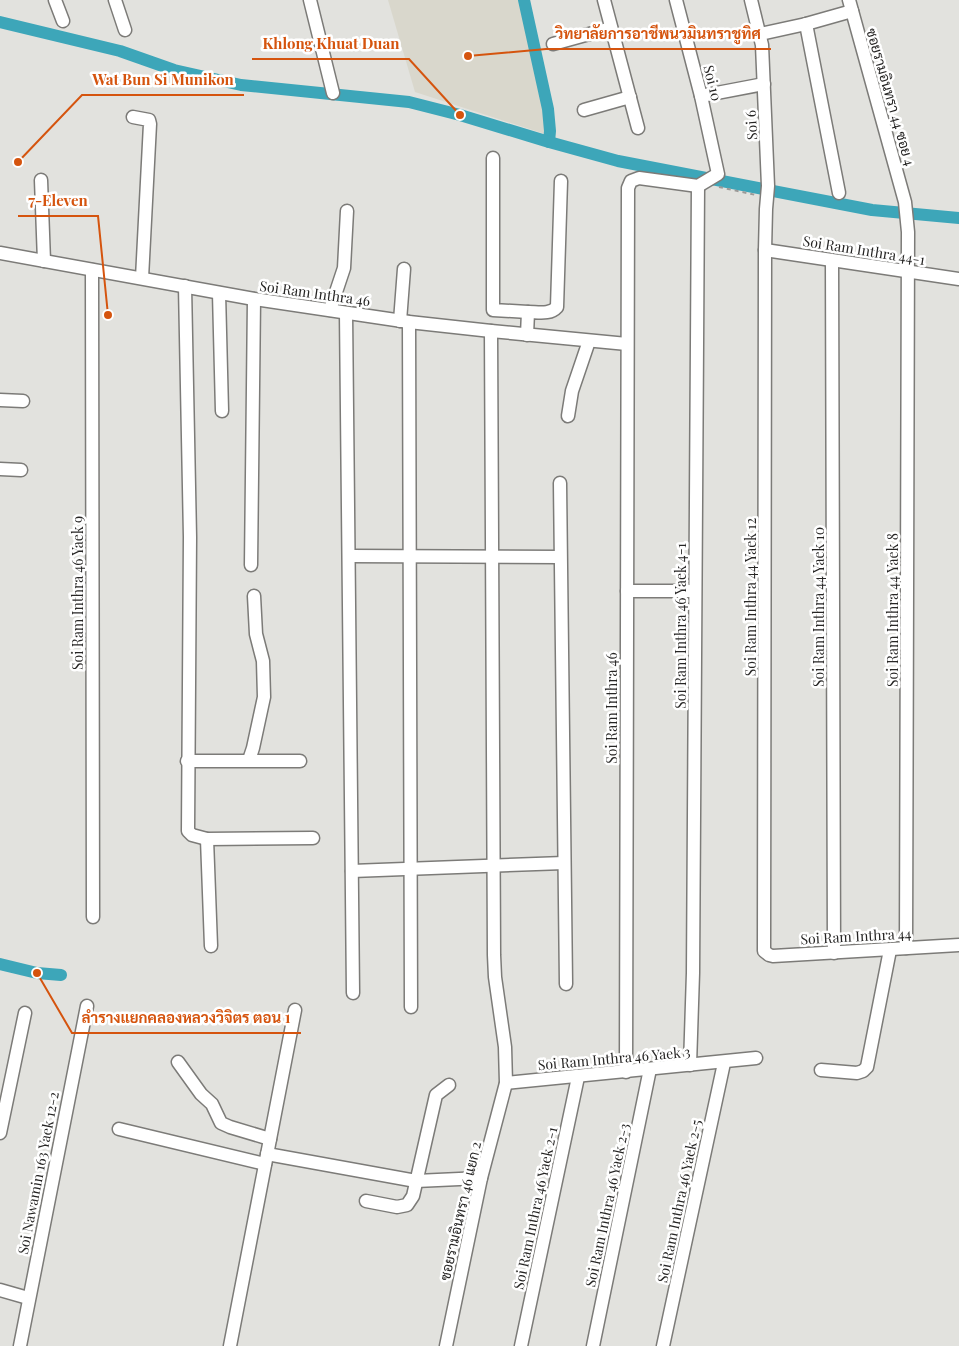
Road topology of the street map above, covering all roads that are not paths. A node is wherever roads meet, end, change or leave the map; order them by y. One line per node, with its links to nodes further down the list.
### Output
1 (55, 0): 8 (street)
2 (115, 0): 11 (street)
3 (310, 0): 15 (street)
4 (604, 0): 10 (street)
5 (676, 0): 16 (street, Soi 10)
6 (751, 0): 12 (street, Soi 6)
7 (850, 5): 9 (street); 27 (street, ซอยรามอินทรา 44 ซอย 4)
8 (63, 21)
9 (806, 24): 12 (street); 25 (street)
10 (611, 28): 13 (street); 17 (street)
11 (126, 30)
12 (760, 34): 14 (street, Soi 6)
13 (553, 44)
14 (764, 84): 16 (street); 28 (street, Soi 6)
15 (333, 93)
16 (701, 96): 24 (street, Soi 10)
17 (630, 97): 18 (street); 20 (street)
18 (584, 110)
19 (133, 117): 35 (street)
20 (638, 128)
21 (493, 158): 41 (street)
22 (41, 180): 31 (street)
23 (561, 181): 41 (street)
24 (700, 185): 47 (street, Soi Ram Inthra 46); 61 (street, Soi Ram Inthra 46 Yaek 4-1)
25 (839, 193)
26 (347, 211): 40 (street)
27 (908, 232): 34 (street, Soi Ram Inthra 44 Yaek 8)
28 (765, 250): 30 (street, Soi Ram Inthra 44-1); 73 (street, Soi Ram Inthra 44 Yaek 12)
29 (0, 253): 31 (street, Soi Ram Inthra 46)
30 (832, 261): 34 (street, Soi Ram Inthra 44-1); 78 (street, Soi Ram Inthra 44 Yaek 10)
31 (44, 262): 33 (street, Soi Ram Inthra 46)
32 (404, 269): 43 (street)
33 (92, 270): 35 (street, Soi Ram Inthra 46); 72 (street, Soi Ram Inthra 46 Yaek 9)
34 (907, 272): 36 (street, Soi Ram Inthra 44-1); 76 (street, Soi Ram Inthra 44 Yaek 8)
35 (142, 278): 37 (street, Soi Ram Inthra 46)
36 (959, 279)
37 (184, 286): 38 (street, Soi Ram Inthra 46); 64 (street)
38 (219, 293): 39 (street, Soi Ram Inthra 46); 50 (street)
39 (254, 299): 40 (street, Soi Ram Inthra 46); 59 (street)
40 (330, 310): 42 (street, Soi Ram Inthra 46)
41 (528, 312): 45 (street)
42 (346, 313): 43 (street, Soi Ram Inthra 46); 55 (street)
43 (404, 321): 44 (street, Soi Ram Inthra 46); 56 (street)
44 (490, 332): 45 (street, Soi Ram Inthra 46); 57 (street, ซอยรามอินทรา 46 แยก 2)
45 (527, 335): 46 (street, Soi Ram Inthra 46)
46 (589, 341): 47 (street, Soi Ram Inthra 46); 51 (street)
47 (628, 344): 60 (street, Soi Ram Inthra 46)
48 (0, 400): 49 (street)
49 (23, 401)
50 (222, 411)
51 (568, 416)
52 (0, 469): 53 (street)
53 (21, 470)
54 (560, 482): 58 (street)
55 (350, 556): 56 (street); 71 (street)
56 (409, 556): 57 (street); 70 (street)
57 (491, 557): 58 (street); 69 (street, ซอยรามอินทรา 46 แยก 2)
58 (560, 558): 68 (street)
59 (251, 565)
60 (627, 590): 61 (street); 91 (street, Soi Ram Inthra 46)
61 (694, 591): 88 (street, Soi Ram Inthra 46 Yaek 4-1)
62 (254, 596): 63 (street)
63 (248, 760): 64 (street); 65 (street)
64 (187, 761): 67 (street)
65 (300, 761)
66 (313, 838): 67 (street)
67 (207, 839): 74 (street)
68 (564, 863): 69 (street); 79 (street)
69 (493, 866): 70 (street); 93 (street, ซอยรามอินทรา 46 แยก 2)
70 (410, 870): 71 (street); 82 (street)
71 (352, 871): 80 (street)
72 (93, 917)
73 (764, 944): 78 (street, Soi Ram Inthra 44)
74 (211, 946)
75 (959, 946): 76 (street, Soi Ram Inthra 44)
76 (906, 948): 77 (street, Soi Ram Inthra 44)
77 (890, 950): 78 (street, Soi Ram Inthra 44); 90 (street)
78 (834, 953)
79 (566, 984)
80 (353, 993)
81 (87, 1006): 103 (street, Soi Nawamin 163 Yaek 12-2)
82 (411, 1007)
83 (295, 1010): 97 (street)
84 (25, 1013): 96 (street)
85 (756, 1058): 87 (street, Soi Ram Inthra 46 Yaek 3)
86 (178, 1062): 97 (street)
87 (724, 1063): 88 (street, Soi Ram Inthra 46 Yaek 3); 109 (street, Soi Ram Inthra 46 Yaek 2-5)
88 (690, 1065): 89 (street, Soi Ram Inthra 46 Yaek 3)
89 (650, 1069): 91 (street, Soi Ram Inthra 46 Yaek 3); 108 (street, Soi Ram Inthra 46 Yaek 2-3)
90 (821, 1070)
91 (626, 1072): 92 (street, Soi Ram Inthra 46 Yaek 3)
92 (578, 1077): 93 (street, Soi Ram Inthra 46 Yaek 3); 107 (street, Soi Ram Inthra 46 Yaek 2-1)
93 (506, 1083): 99 (street, ซอยรามอินทรา 46 แยก 2)
94 (449, 1085): 100 (street)
95 (119, 1129): 98 (street)
96 (0, 1133)
97 (270, 1139): 98 (street)
98 (266, 1159): 100 (street); 105 (street)
99 (481, 1178): 100 (street); 106 (street, ซอยรามอินทรา 46 แยก 2)
100 (416, 1181): 101 (street)
101 (366, 1201)
102 (0, 1290): 103 (street)
103 (28, 1298): 104 (street, Soi Nawamin 163 Yaek 12-2)
104 (20, 1346)
105 (230, 1346)
106 (446, 1346)
107 (521, 1346)
108 (593, 1346)
109 (663, 1346)

